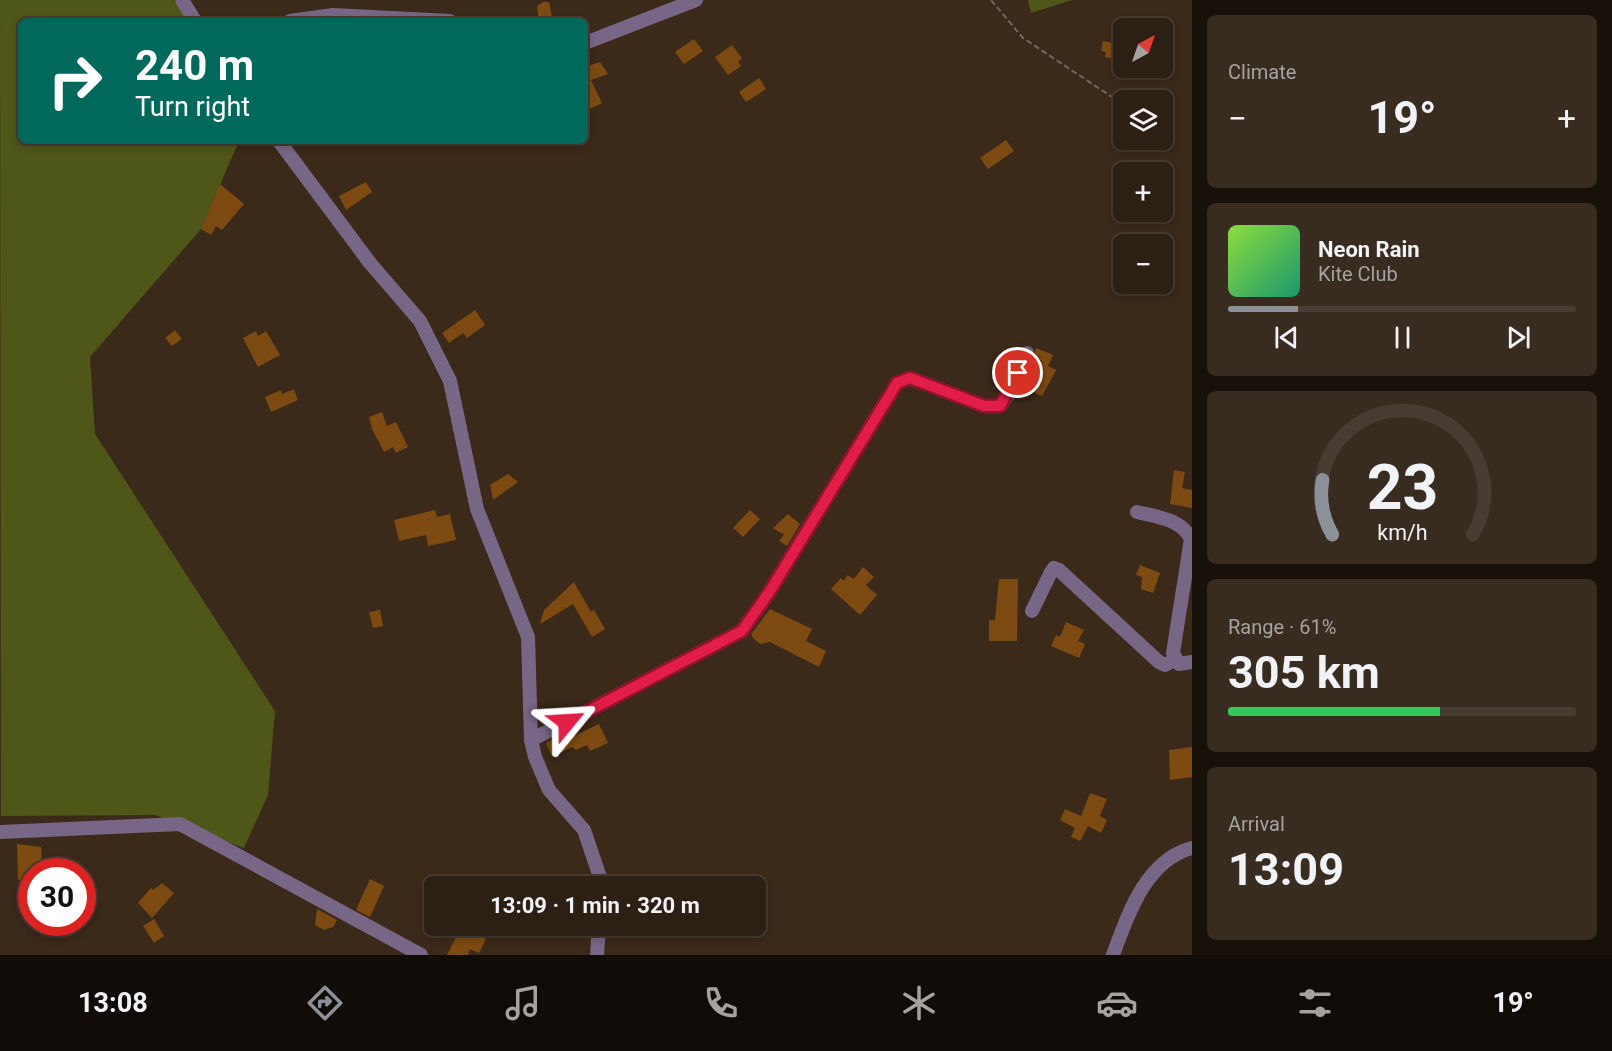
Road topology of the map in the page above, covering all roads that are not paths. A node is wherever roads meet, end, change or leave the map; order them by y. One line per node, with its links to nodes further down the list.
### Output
1 (182, 0): 3 (street)
2 (696, 0): 6 (street)
3 (193, 18)
4 (312, 18): 5 (street)
5 (392, 18)
6 (588, 42)
7 (281, 144): 13 (street)
8 (1027, 353): 13 (street)
9 (1137, 512): 11 (street)
10 (1032, 611): 11 (street)
11 (1174, 660): 12 (street)
12 (1192, 662)
13 (531, 740): 16 (street)
14 (0, 832): 18 (street)
15 (1192, 848): 20 (street)
16 (600, 876)
17 (598, 936): 19 (street)
18 (421, 955)
19 (597, 955)
20 (1113, 955)

